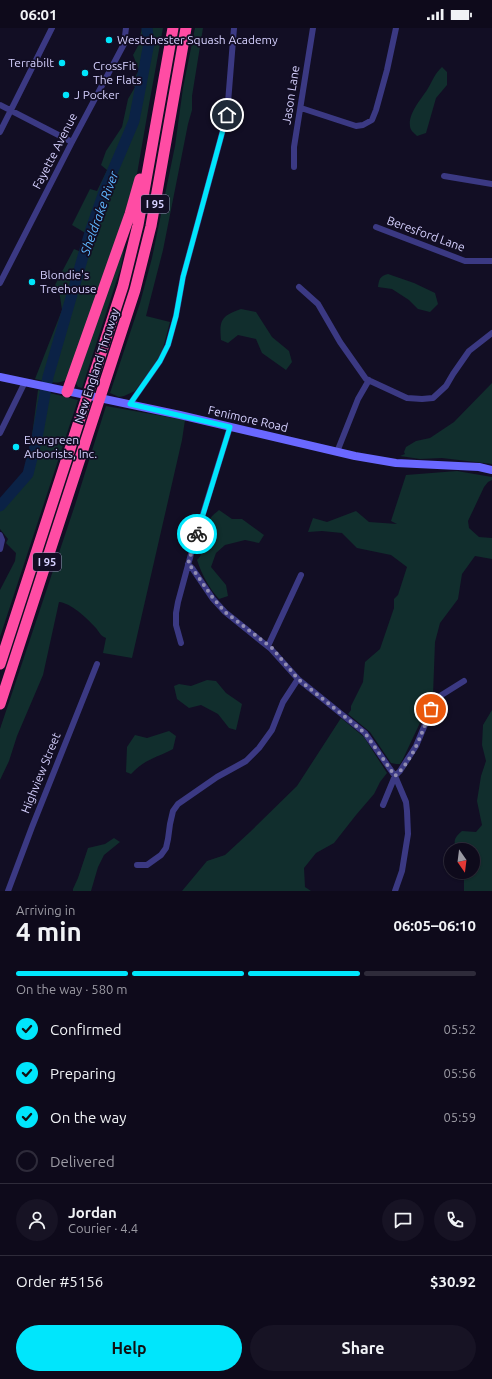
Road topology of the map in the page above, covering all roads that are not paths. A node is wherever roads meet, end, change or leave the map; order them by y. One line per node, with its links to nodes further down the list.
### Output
1 (52, 28): 11 (street)
2 (126, 28): 13 (street, Fayette Avenue)
3 (173, 28): 8 (highway, New England Thruway / I 95)
4 (186, 28): 41 (highway, New England Thruway / I 95)
5 (234, 28): 26 (street)
6 (313, 28): 10 (street, Jason Lane)
7 (396, 28): 10 (street)
8 (160, 102): 25 (highway); 37 (highway, New England Thruway / I 95)
9 (0, 105): 11 (street)
10 (301, 108): 14 (street, Jason Lane)
11 (11, 111): 12 (street); 13 (street)
12 (0, 132)
13 (72, 142): 19 (street, Fayette Avenue)
14 (294, 167)
15 (444, 176): 16 (street)
16 (492, 184)
17 (376, 227): 18 (street, Beresford Lane)
18 (492, 261)
19 (0, 283)
20 (299, 288): 23 (street)
21 (492, 333): 23 (street)
22 (0, 377): 24 (street, Fenimore Road)
23 (369, 380): 29 (street)
24 (25, 382): 25 (street, Fenimore Road); 28 (street)
25 (67, 392): 26 (street, Fenimore Road)
26 (130, 404): 27 (street, Fenimore Road)
27 (230, 427): 29 (street, Fenimore Road); 33 (street)
28 (0, 433)
29 (337, 452): 30 (street, Fenimore Road)
30 (492, 470)
31 (0, 535): 32 (street)
32 (0, 549)
33 (188, 564): 35 (street); 36 (street)
34 (301, 575): 36 (street)
35 (182, 643)
36 (268, 646): 39 (street)
37 (0, 664)
38 (96, 664): 45 (street, Highview Street)
39 (298, 679): 42 (street); 44 (street)
40 (464, 681): 42 (street)
41 (0, 704)
42 (395, 776): 43 (street); 46 (street)
43 (383, 805)
44 (137, 865)
45 (8, 891)
46 (395, 891)

